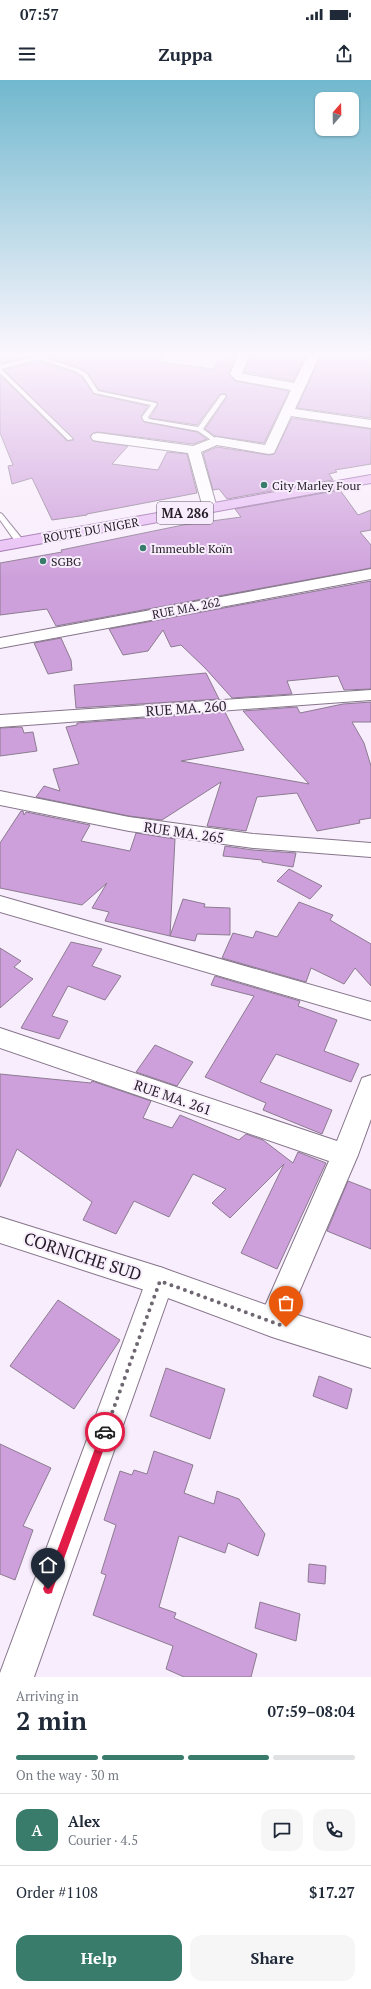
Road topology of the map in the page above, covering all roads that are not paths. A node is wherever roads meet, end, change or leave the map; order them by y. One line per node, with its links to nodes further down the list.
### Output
1 (200, 429): 6 (lane)
2 (61, 430): 5 (lane)
3 (279, 430): 6 (street)
4 (98, 437): 7 (street)
5 (70, 439)
6 (216, 441): 7 (street)
7 (194, 450): 9 (street)
8 (371, 479): 9 (main road, ROUTE DU NIGER / MA 286)
9 (210, 508): 11 (main road, ROUTE DU NIGER / MA 286)
10 (0, 515): 11 (lane)
11 (20, 542): 12 (main road, ROUTE DU NIGER / MA 286)
12 (0, 546)
13 (371, 574): 14 (street, RUE MA. 262)
14 (0, 643)
15 (371, 695): 16 (street, RUE MA. 260)
16 (0, 722)
17 (0, 798): 18 (street, RUE MA. 265)
18 (371, 850)
19 (0, 904): 20 (street)
20 (371, 1011)
21 (0, 1038): 23 (street, RUE MA. 261)
22 (371, 1085): 23 (street)
23 (345, 1155): 26 (street)
24 (0, 1230): 25 (main road, CORNICHE SUD)
25 (160, 1281): 26 (main road, CORNICHE SUD); 28 (street)
26 (272, 1322): 27 (main road, CORNICHE SUD)
27 (371, 1353)
28 (16, 1677)

